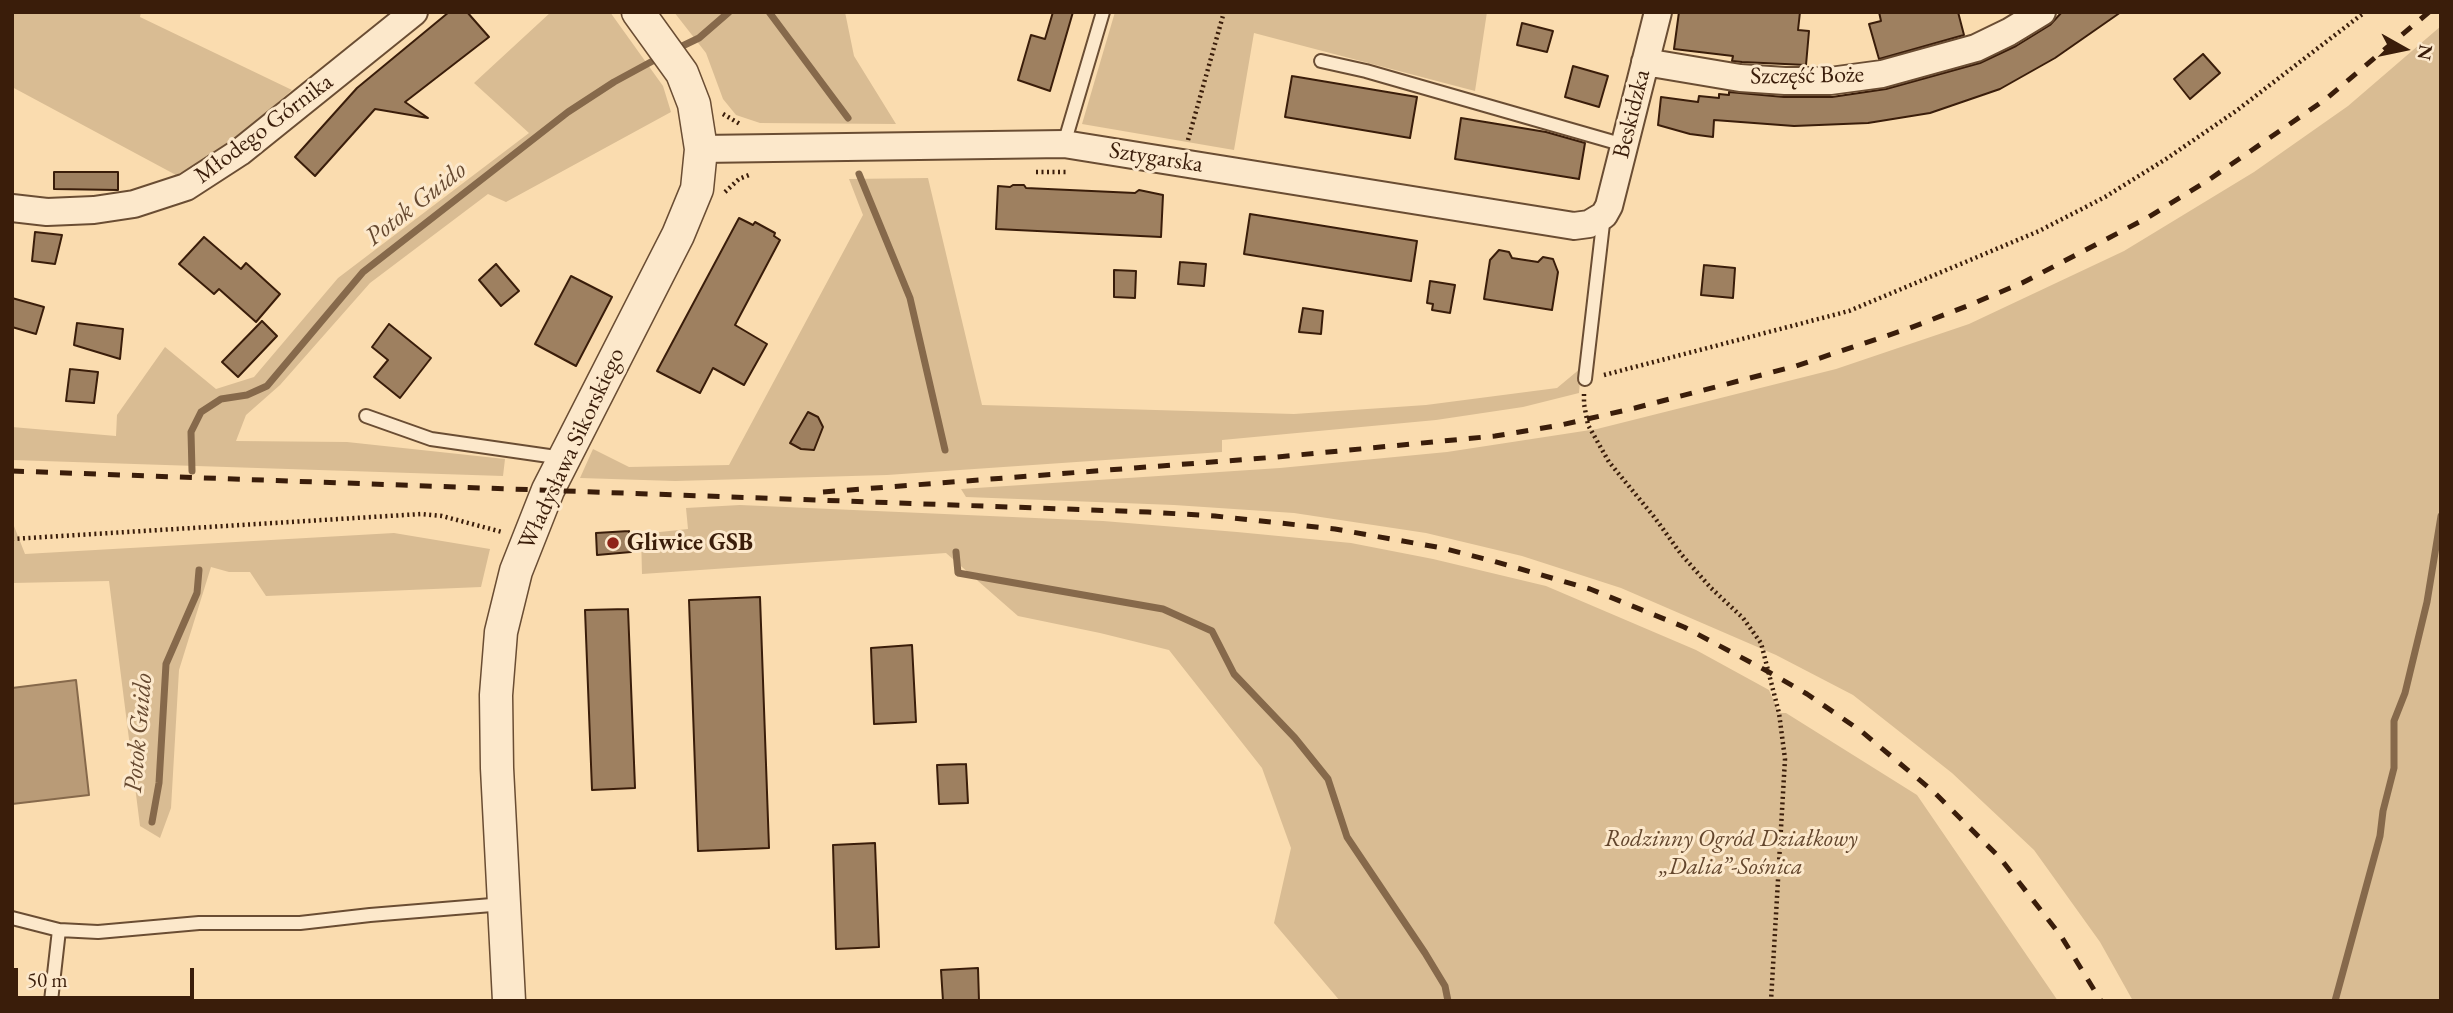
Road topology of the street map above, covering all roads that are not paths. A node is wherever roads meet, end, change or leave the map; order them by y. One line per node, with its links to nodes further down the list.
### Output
1 (414, 12): 11 (street, Młodego Górnika)
2 (1103, 12): 8 (lane)
3 (1658, 12): 7 (street, Beskidzka)
4 (2042, 12): 7 (street, Szczęść Boże)
5 (644, 21): 10 (street, Władysława Sikorskiego)
6 (1321, 61): 9 (lane)
7 (1645, 62): 9 (street, Beskidzka)
8 (1064, 144): 10 (street, Sztygarska); 12 (street, Sztygarska)
9 (1624, 145): 12 (street, Beskidzka)
10 (701, 149): 15 (street, Władysława Sikorskiego)
11 (12, 208)
12 (1604, 215): 13 (lane)
13 (1585, 379)
14 (366, 416): 15 (lane)
15 (564, 458): 16 (street, Władysława Sikorskiego)
16 (504, 904): 18 (lane); 20 (street, Władysława Sikorskiego)
17 (12, 918): 18 (lane)
18 (59, 930): 19 (lane)
19 (51, 1001)
20 (509, 1001)

